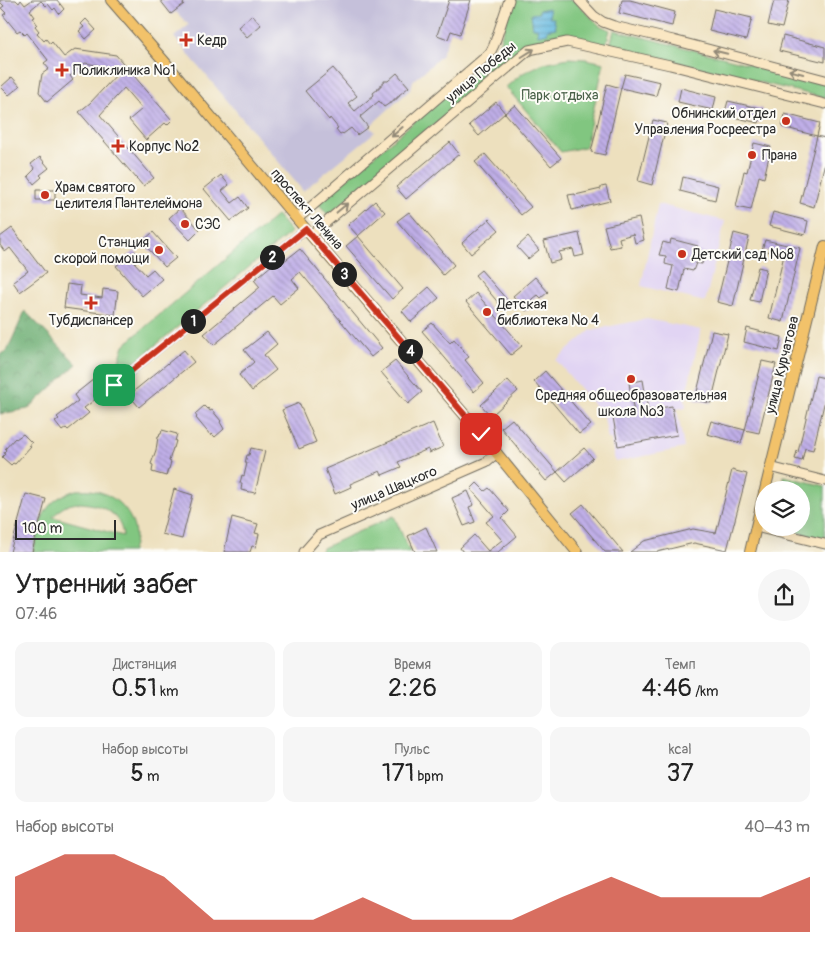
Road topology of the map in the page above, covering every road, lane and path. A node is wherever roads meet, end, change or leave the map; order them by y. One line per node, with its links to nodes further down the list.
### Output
1 (111, 0): 6 (main road, проспект Ленина)
2 (509, 0): 6 (street, улица Победы, one-way to 6)
3 (579, 0): 4 (street, one-way to 3)
4 (825, 80)
5 (825, 104): 7 (street, улица Победы, one-way to 5)
6 (297, 219): 7 (main road, проспект Ленина)
7 (308, 232): 9 (street); 10 (main road, проспект Ленина)
8 (825, 246): 11 (main road, улица Курчатова)
9 (114, 385)
10 (497, 453): 17 (street, улица Шацкого); 18 (main road, проспект Ленина)
11 (770, 467): 12 (main road, улица Курчатова); 13 (street)
12 (767, 481)
13 (825, 481)
14 (755, 531): 19 (main road, улица Курчатова)
15 (793, 536): 16 (street)
16 (825, 544)
17 (304, 552)
18 (577, 552)
19 (750, 552)

